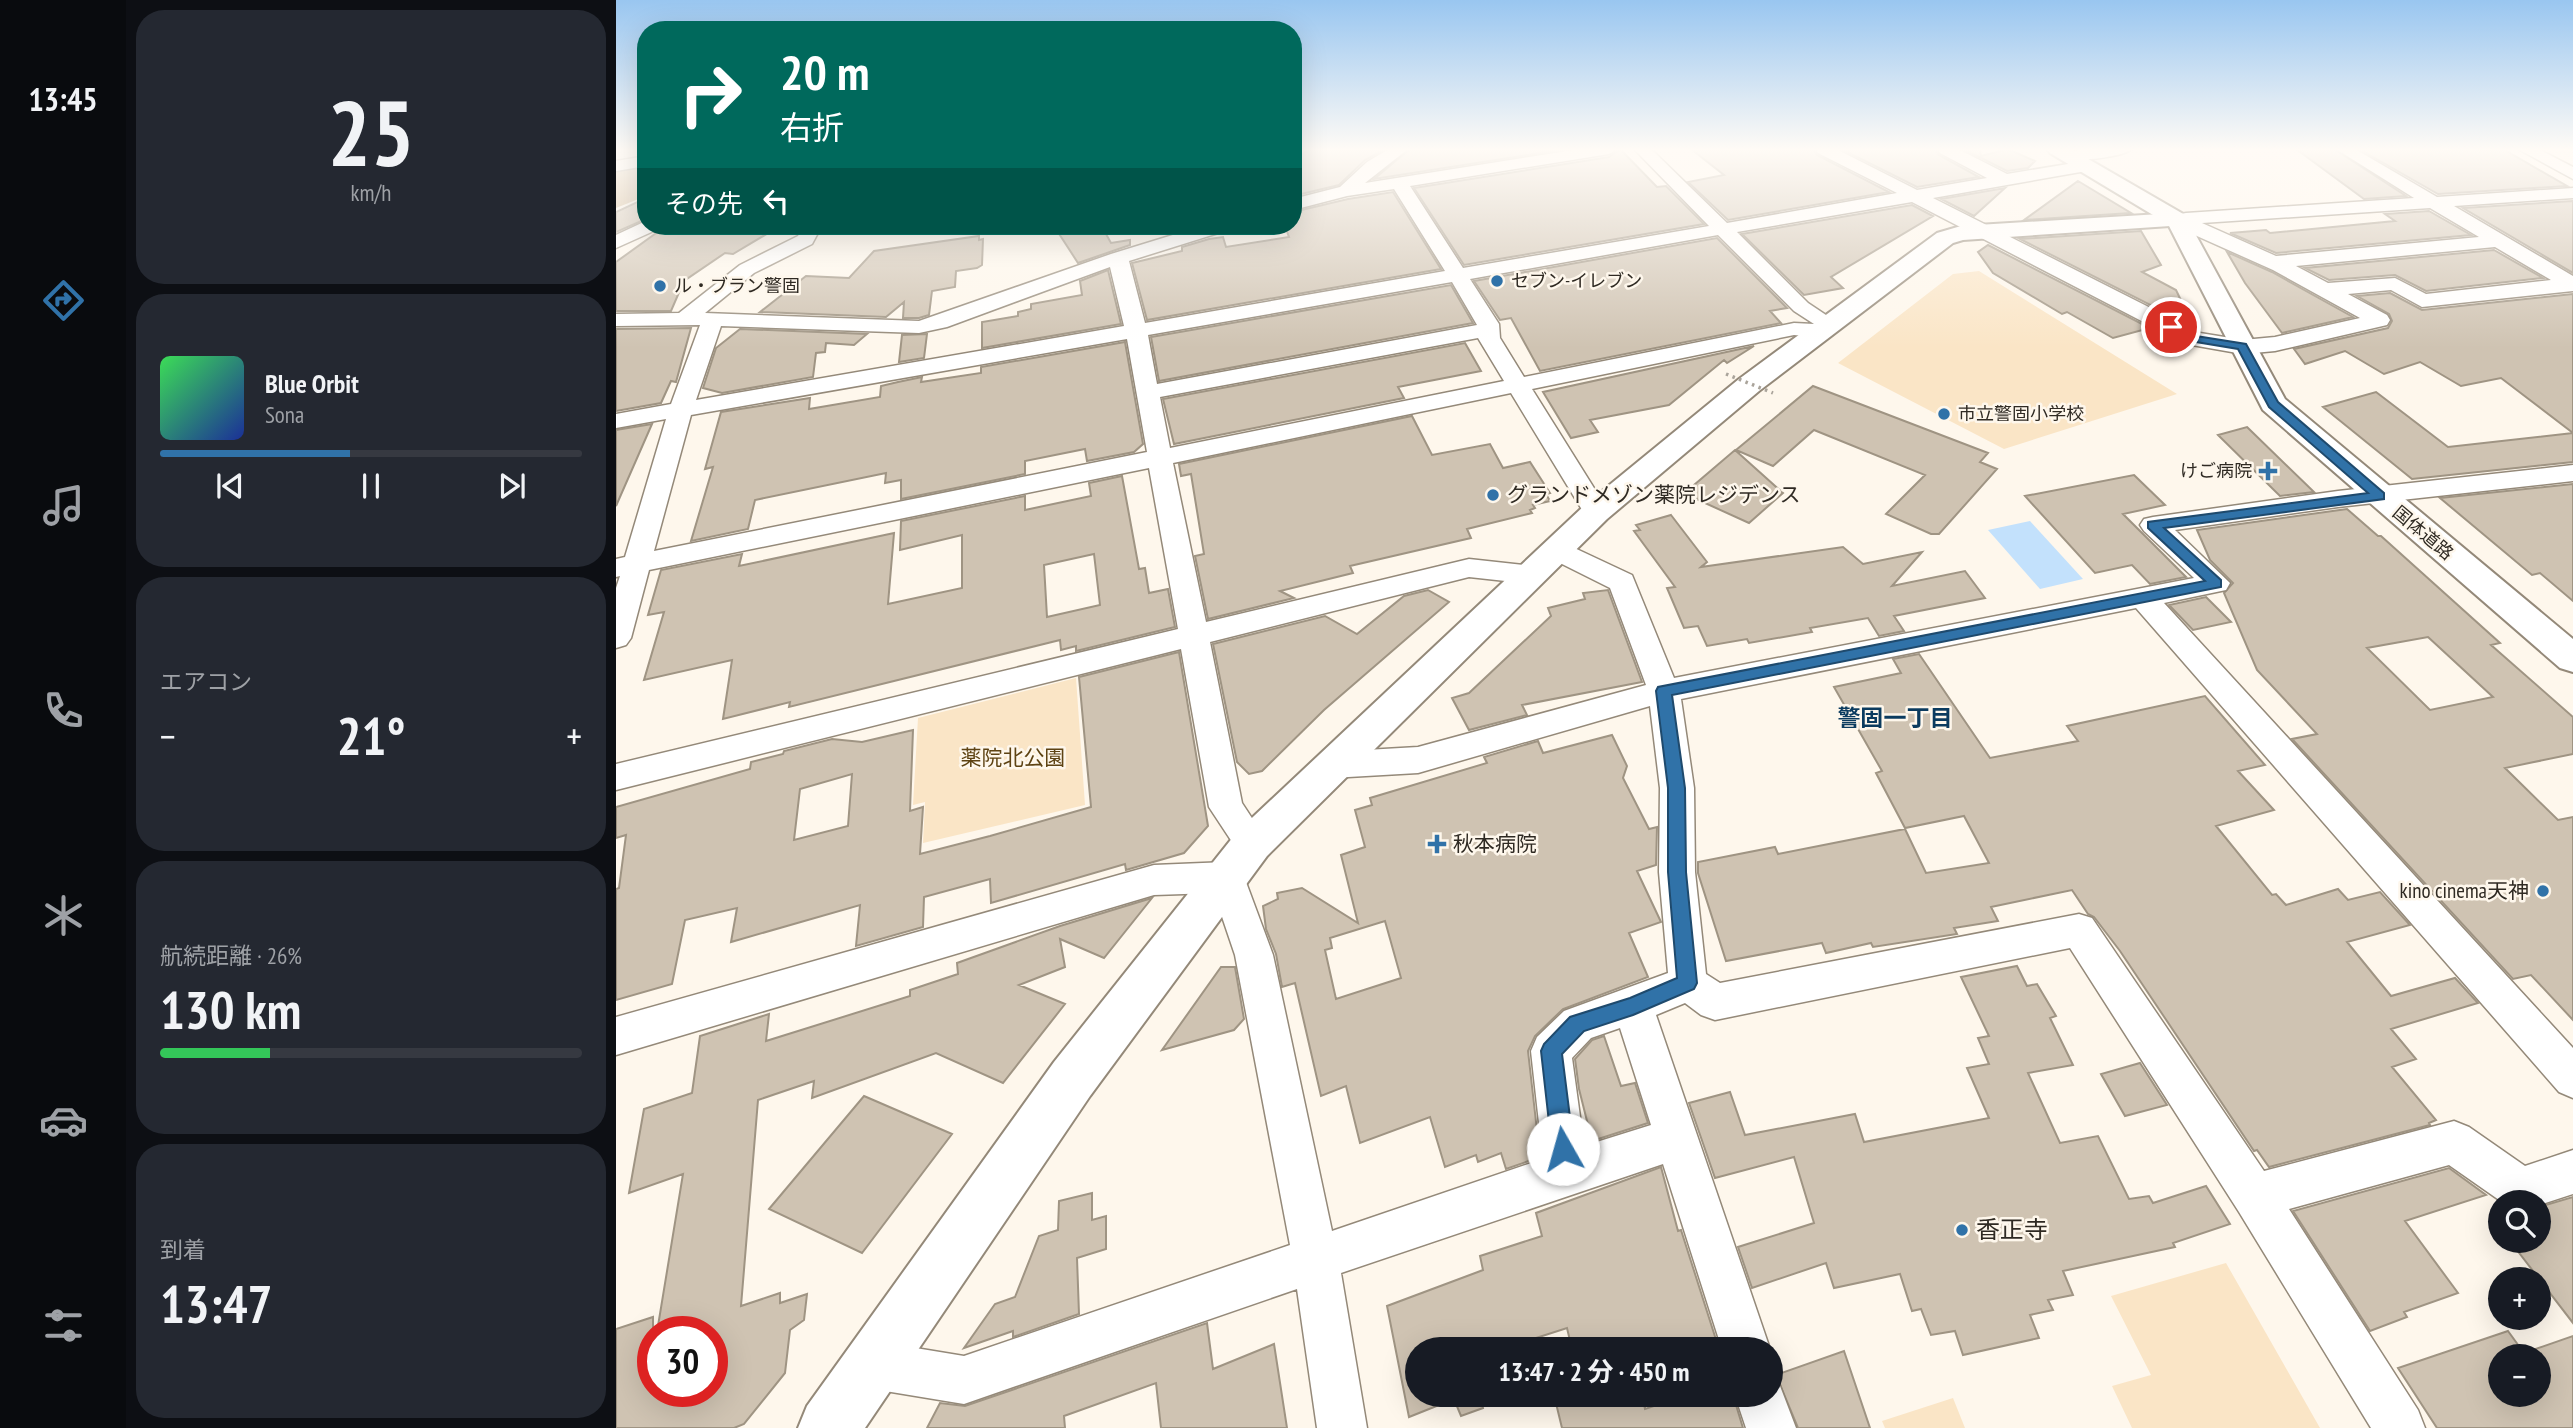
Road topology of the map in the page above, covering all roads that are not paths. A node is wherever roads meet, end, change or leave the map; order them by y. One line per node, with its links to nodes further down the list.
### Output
1 (1420, 216): 18 (street)
2 (1709, 216): 10 (street)
3 (1797, 216): 10 (street)
4 (1966, 216): 9 (street)
5 (2170, 216): 8 (main road)
6 (2239, 216): 8 (street)
7 (2456, 216): 14 (street)
8 (2177, 220): 9 (main road); 17 (street); 27 (main road, 国体道路)
9 (1985, 223): 24 (main road); 27 (street)
10 (1722, 229): 18 (street); 24 (street)
11 (637, 232): 15 (street)
12 (808, 235): 21 (street)
13 (1192, 235): 16 (street)
14 (2498, 241): 17 (street); 19 (street)
15 (616, 242)
16 (1118, 258): 22 (street); 26 (street)
17 (2273, 262): 20 (street)
18 (1457, 274): 25 (street); 26 (street)
19 (2573, 284): 20 (street)
20 (2327, 289): 27 (street)
21 (686, 318): 22 (street); 23 (street)
22 (713, 319): 30 (street)
23 (616, 320)
24 (1826, 328): 28 (street); 35 (main road)
25 (1488, 330): 28 (street); 29 (street)
26 (1136, 331): 29 (street); 30 (street)
27 (2242, 346): 34 (main road, 国体道路)
28 (1516, 383): 32 (street); 35 (street)
29 (1147, 393): 32 (street)
30 (681, 410): 31 (street); 37 (street)
31 (616, 421)
32 (1159, 456): 37 (street); 39 (street)
33 (2573, 473): 34 (street)
34 (2379, 496): 38 (street); 41 (main road, 国体道路)
35 (1596, 512): 36 (main road)
36 (1545, 563): 39 (street); 42 (street); 43 (main road)
37 (627, 566): 40 (street)
38 (2144, 598): 42 (street); 50 (street)
39 (1193, 635): 44 (street); 45 (street)
40 (616, 638)
41 (2573, 659)
42 (1664, 691): 43 (street); 47 (street)
43 (1331, 765): 45 (main road)
44 (616, 777)
45 (1252, 844): 46 (main road)
46 (1227, 877): 49 (street); 55 (street); 57 (main road)
47 (1688, 983): 48 (street); 54 (street)
48 (1633, 1006): 51 (street); 53 (street)
49 (616, 1036)
50 (2573, 1078)
51 (1677, 1138): 53 (street); 56 (street)
52 (2573, 1172): 54 (street)
53 (1566, 1173): 55 (street)
54 (2255, 1196): 62 (street)
55 (1315, 1257): 57 (street); 60 (street)
56 (1742, 1337)
57 (873, 1366): 59 (main road)
58 (1764, 1407): 61 (street)
59 (828, 1427)
60 (1342, 1428)
61 (1771, 1428)
62 (2400, 1428)

